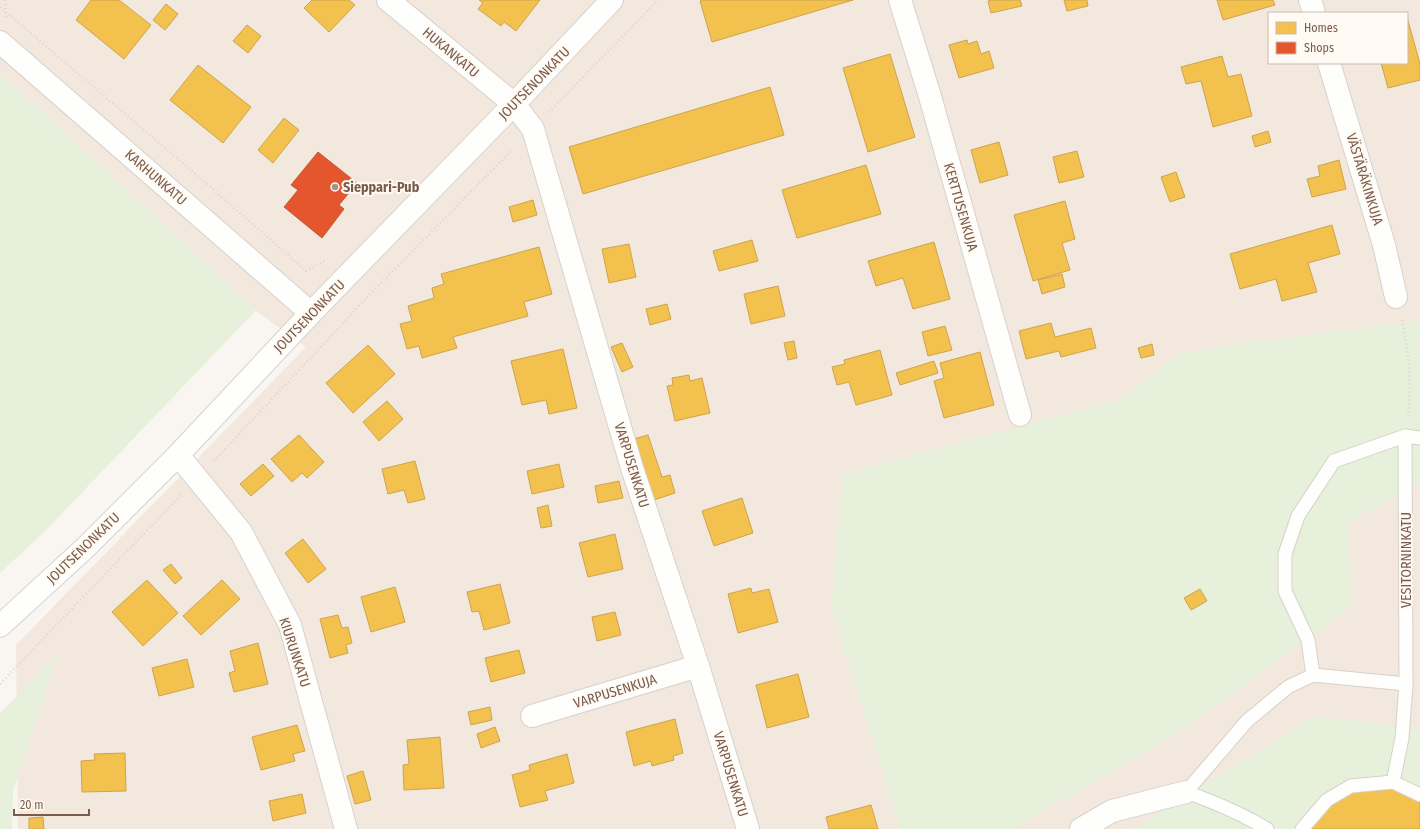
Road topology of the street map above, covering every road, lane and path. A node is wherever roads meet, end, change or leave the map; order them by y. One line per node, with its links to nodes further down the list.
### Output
1 (388, 0): 10 (street, HUKANKATU)
2 (612, 0): 10 (street, JOUTSENONKATU)
3 (658, 0): 11 (path)
4 (900, 0): 16 (street, KERTTUSENKUJA)
5 (1310, 0): 7 (street)
6 (0, 7): 12 (path)
7 (1314, 12)
8 (0, 42): 15 (street, KARHUNKATU)
9 (1329, 64): 14 (street, VÄSTÄRÄKINKUJA)
10 (514, 104): 11 (street, VARPUSENKATU); 12 (street, JOUTSENONKATU)
11 (533, 128): 13 (path); 22 (street, VARPUSENKATU)
12 (351, 273): 13 (path); 15 (street, JOUTSENONKATU)
13 (372, 292): 20 (path)
14 (1396, 297): 17 (path)
15 (311, 313): 19 (street, JOUTSENONKATU)
16 (1020, 415)
17 (1406, 436): 18 (lane); 23 (lane); 25 (lane, VESITORNINKATU)
18 (1420, 438)
19 (178, 455): 20 (street, KIURUNKATU); 21 (street, JOUTSENONKATU)
20 (197, 479): 24 (path); 30 (street, KIURUNKATU)
21 (0, 626)
22 (698, 666): 26 (street, VARPUSENKUJA); 31 (street, VARPUSENKATU)
23 (1313, 675): 25 (lane); 28 (lane)
24 (0, 684)
25 (1406, 684): 27 (lane, VESITORNINKATU)
26 (532, 716)
27 (1393, 782): 29 (lane); 34 (lane)
28 (1186, 792): 32 (street); 33 (lane)
29 (1420, 795)
30 (346, 829)
31 (748, 829)
32 (1081, 829)
33 (1267, 829)
34 (1302, 829)

